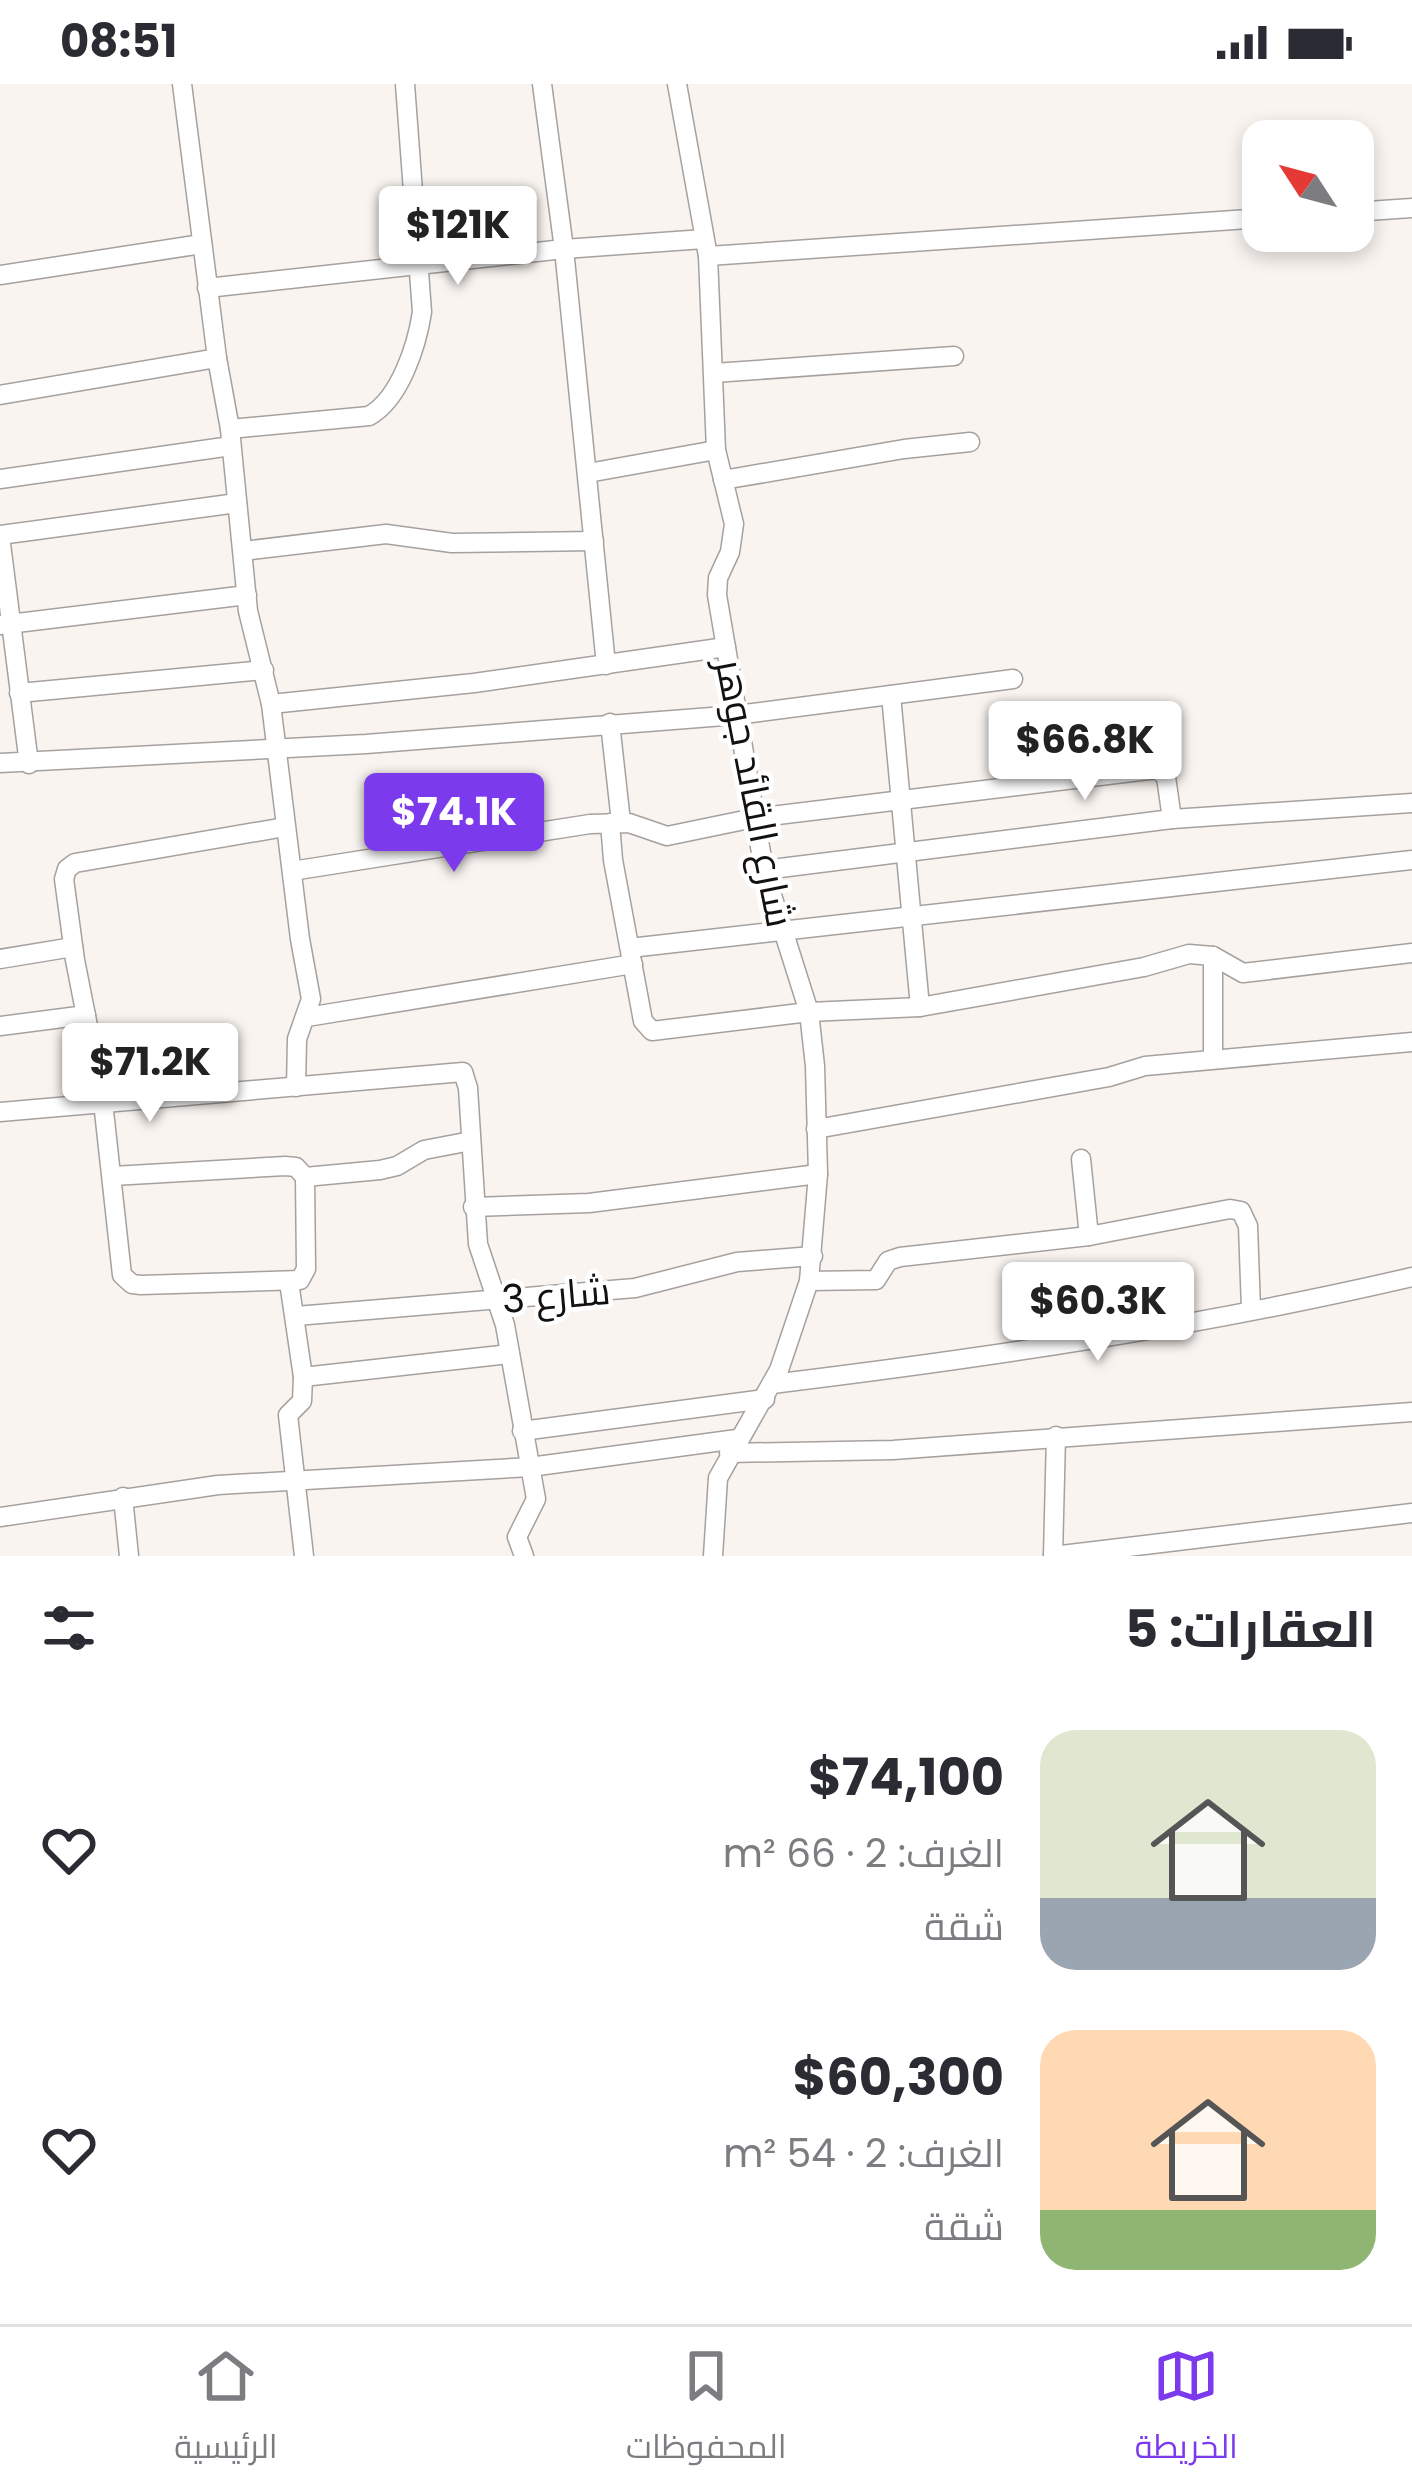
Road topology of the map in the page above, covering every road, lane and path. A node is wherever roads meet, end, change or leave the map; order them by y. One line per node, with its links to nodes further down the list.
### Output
1 (182, 84): 8 (street)
2 (405, 84): 11 (street)
3 (542, 84): 10 (street)
4 (677, 84): 9 (street, شارع القائد جوهر)
5 (1412, 208): 6 (street)
6 (1374, 211)
7 (1242, 219): 9 (street)
8 (202, 244): 12 (street); 13 (street)
9 (706, 247): 10 (street); 16 (street, شارع القائد جوهر)
10 (564, 249): 11 (street); 21 (street)
11 (419, 265): 13 (street); 18 (street)
12 (0, 275)
13 (207, 288): 15 (street)
14 (954, 356): 16 (street)
15 (217, 358): 17 (street); 18 (street)
16 (713, 373): 20 (street, شارع القائد جوهر)
17 (0, 395)
18 (231, 437): 22 (street); 24 (street)
19 (970, 442): 23 (street)
20 (716, 450): 21 (street); 23 (street, شارع القائد جوهر)
21 (587, 473): 25 (street)
22 (0, 479)
23 (723, 480): 30 (street, شارع القائد جوهر)
24 (237, 503): 26 (street); 27 (street)
25 (594, 541): 27 (street); 31 (street)
26 (0, 542): 29 (street)
27 (243, 550): 28 (street)
28 (247, 595): 29 (street); 32 (street)
29 (5, 625): 34 (street)
30 (726, 647): 31 (street); 37 (street, شارع القائد جوهر)
31 (606, 665): 36 (street)
32 (264, 670): 34 (street); 36 (street)
33 (1013, 679): 35 (street)
34 (19, 693): 41 (street)
35 (891, 695): 37 (street); 42 (street)
36 (271, 704): 39 (street)
37 (737, 716): 38 (street); 44 (street, شارع القائد جوهر)
38 (610, 723): 39 (street); 46 (street)
39 (275, 750): 41 (street); 47 (street)
40 (0, 763): 41 (street)
41 (28, 764)
42 (900, 800): 44 (street); 45 (street); 48 (street)
43 (1412, 803): 45 (street)
44 (754, 818): 46 (street); 50 (street, شارع القائد جوهر)
45 (1172, 819): 48 (street)
46 (616, 822): 51 (street); 56 (street)
47 (285, 827): 51 (street); 54 (street)
48 (904, 854): 50 (street); 52 (street)
49 (1412, 860): 52 (street)
50 (764, 870): 53 (street, شارع القائد جوهر)
51 (292, 871): 62 (street)
52 (910, 917): 53 (street); 59 (street)
53 (781, 933): 56 (street); 60 (street, شارع القائد جوهر)
54 (73, 947): 58 (street); 61 (street)
55 (1412, 953): 57 (street)
56 (632, 956): 60 (street); 62 (street)
57 (1213, 956): 59 (street); 65 (street)
58 (0, 959)
59 (920, 1007): 60 (street)
60 (808, 1012): 69 (street, شارع القائد جوهر)
61 (86, 1015): 63 (street); 67 (street)
62 (307, 1017): 66 (street)
63 (0, 1026)
64 (1412, 1042): 65 (street)
65 (1214, 1059): 69 (street)
66 (296, 1087): 67 (street); 70 (street)
67 (103, 1102): 68 (street); 73 (street)
68 (0, 1112)
69 (816, 1129): 72 (street, شارع القائد جوهر)
70 (472, 1141): 74 (street); 75 (street)
71 (1081, 1159): 76 (street)
72 (818, 1174): 75 (street); 77 (street, شارع القائد جوهر)
73 (113, 1176): 74 (street); 80 (street)
74 (305, 1177): 80 (street)
75 (473, 1207): 81 (street)
76 (1089, 1236): 79 (street); 82 (street)
77 (813, 1256): 79 (street, شارع القائد جوهر); 81 (street, شارع 3)
78 (1412, 1277): 82 (street)
79 (809, 1281): 86 (street, شارع القائد جوهر)
80 (289, 1282): 83 (street)
81 (499, 1300): 83 (street, شارع 3); 84 (street)
82 (1251, 1309): 86 (street)
83 (296, 1316): 85 (street)
84 (510, 1354): 85 (street); 88 (street)
85 (303, 1377): 92 (street)
86 (768, 1391): 88 (street); 90 (street, شارع القائد جوهر)
87 (1412, 1412): 89 (street)
88 (522, 1431): 91 (street)
89 (1056, 1436): 90 (street); 100 (street)
90 (733, 1446): 91 (street); 99 (street, شارع القائد جوهر)
91 (530, 1467): 92 (street); 98 (street)
92 (295, 1479): 93 (street); 97 (street)
93 (123, 1497): 95 (street); 96 (street)
94 (1412, 1513): 100 (street)
95 (0, 1517)
96 (129, 1556)
97 (304, 1556)
98 (524, 1556)
99 (712, 1556)
100 (1053, 1556)

